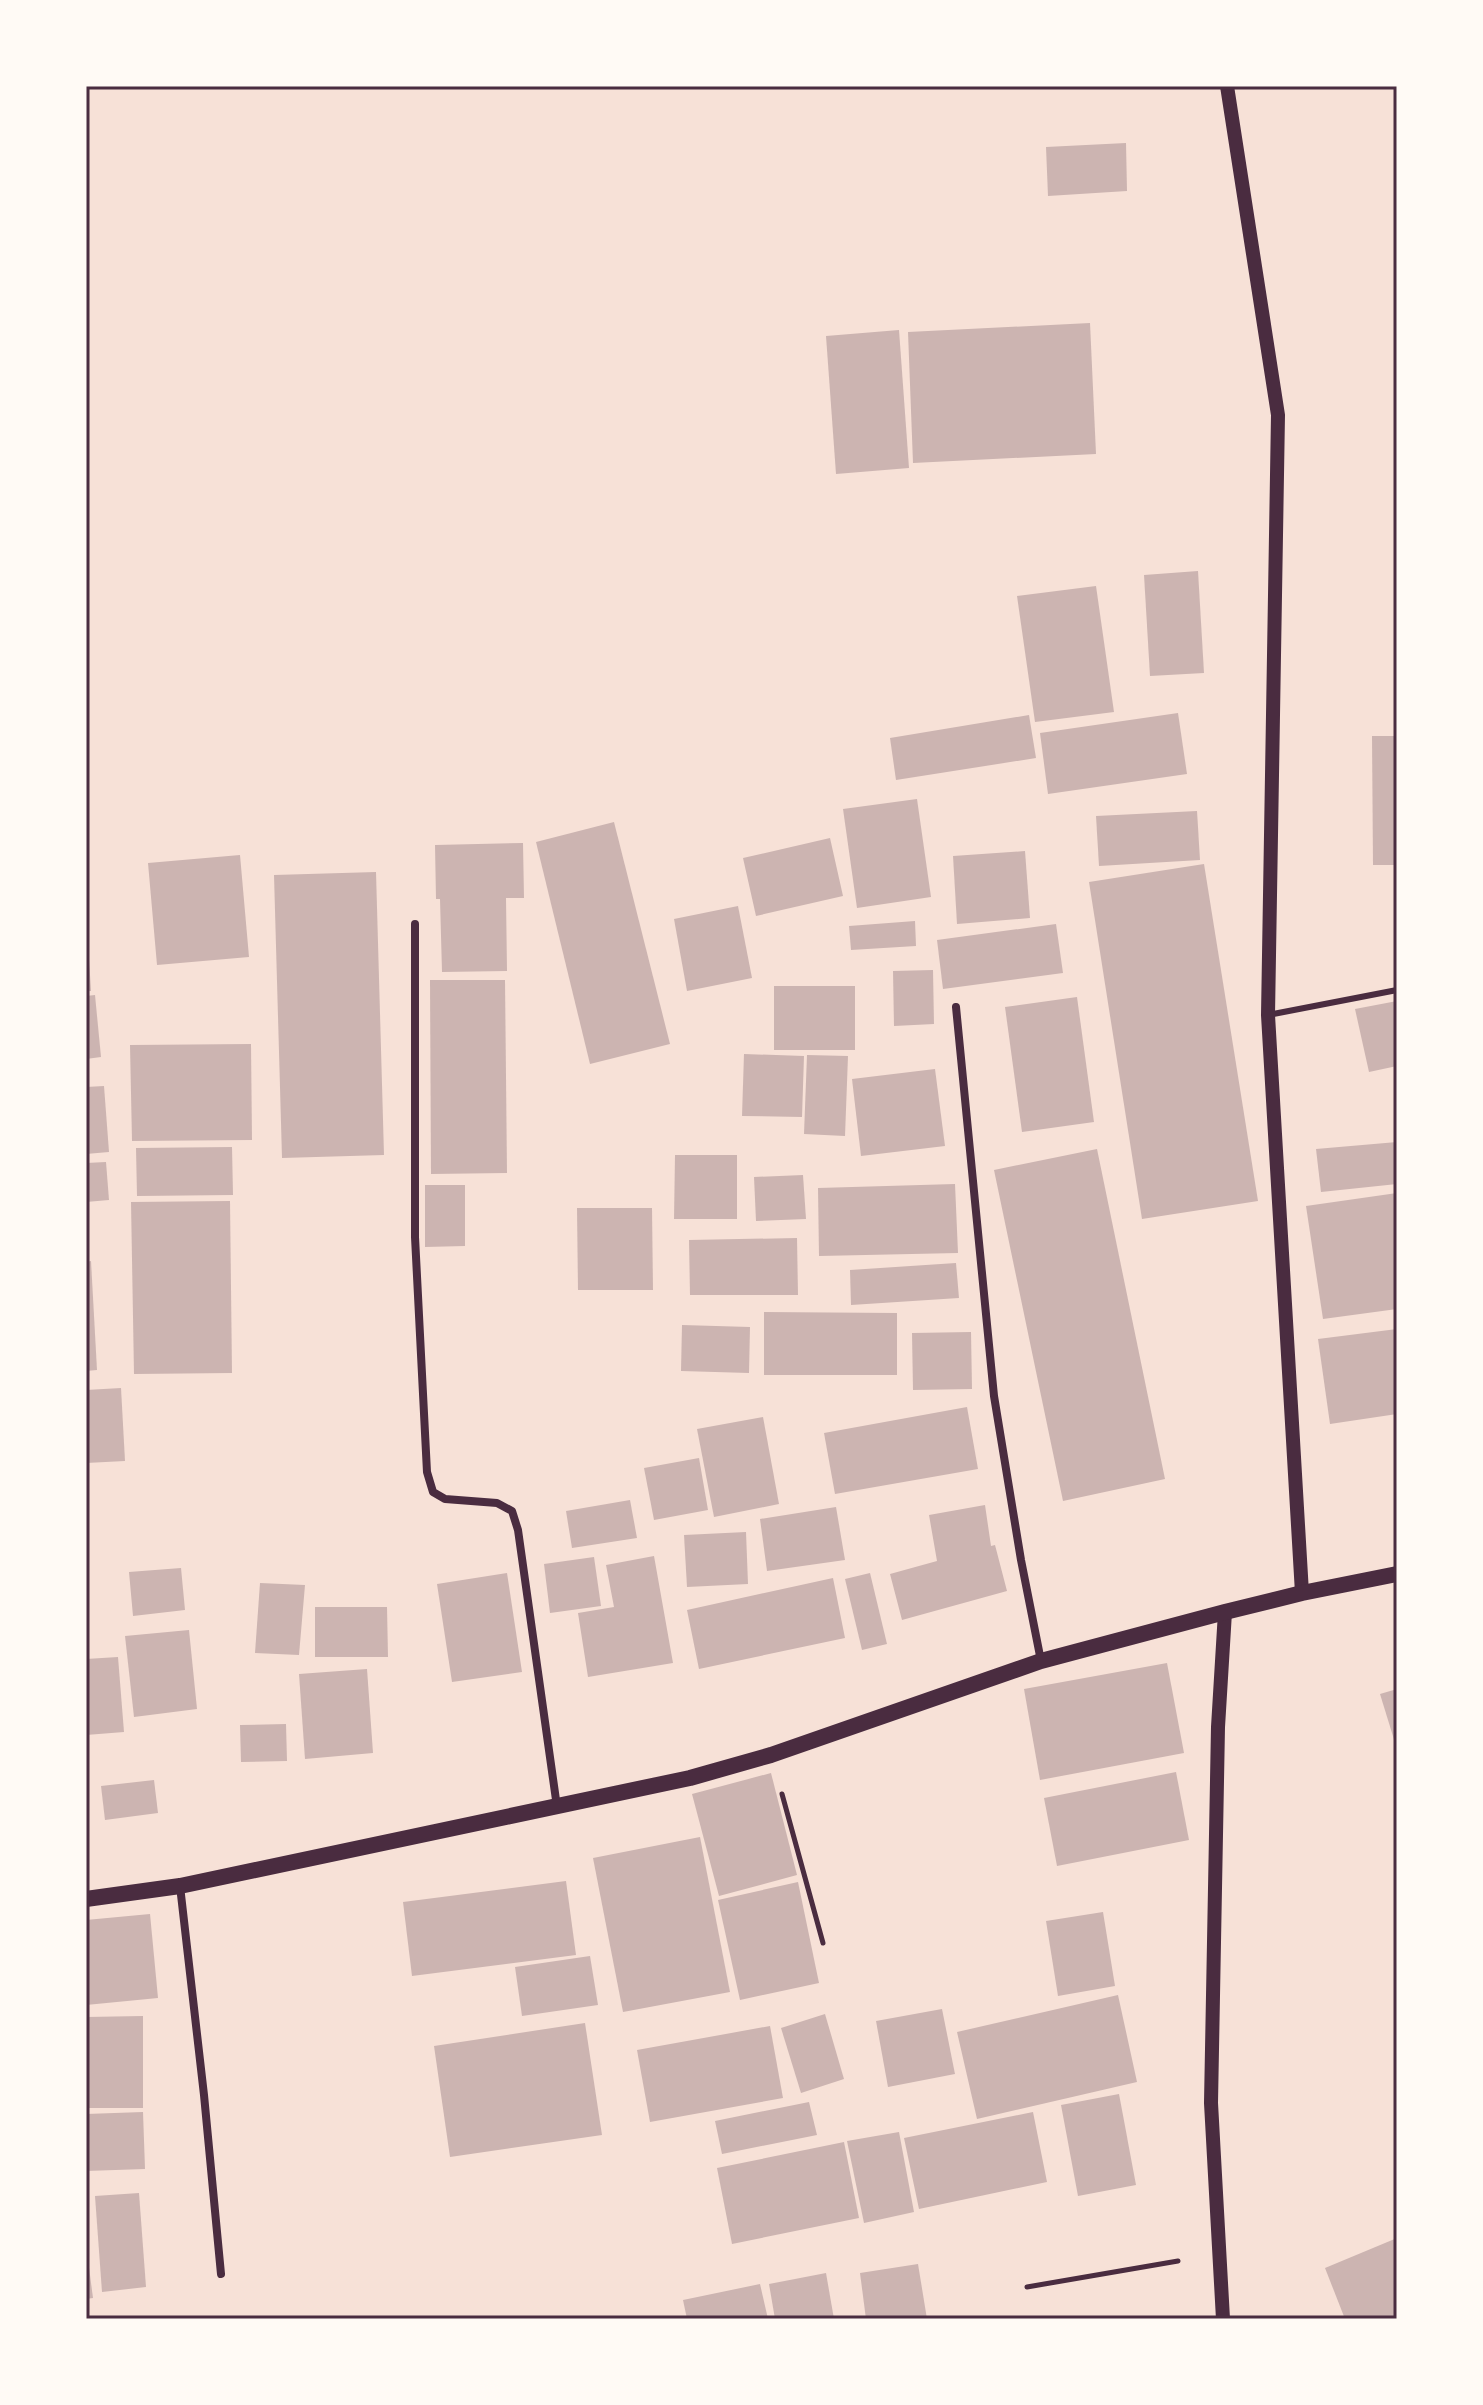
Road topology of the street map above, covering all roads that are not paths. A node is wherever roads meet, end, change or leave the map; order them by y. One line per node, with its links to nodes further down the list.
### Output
1 (1227, 86): 5 (street)
2 (415, 924): 10 (street)
3 (1397, 990): 5 (lane)
4 (956, 1007): 9 (street)
5 (1268, 1015): 7 (street)
6 (1397, 1574): 7 (main road)
7 (1302, 1593): 8 (main road)
8 (1225, 1612): 9 (main road); 14 (street)
9 (1041, 1661): 10 (main road)
10 (557, 1808): 11 (main road)
11 (180, 1886): 12 (main road); 13 (street)
12 (86, 1899)
13 (221, 2274)
14 (1223, 2319)

